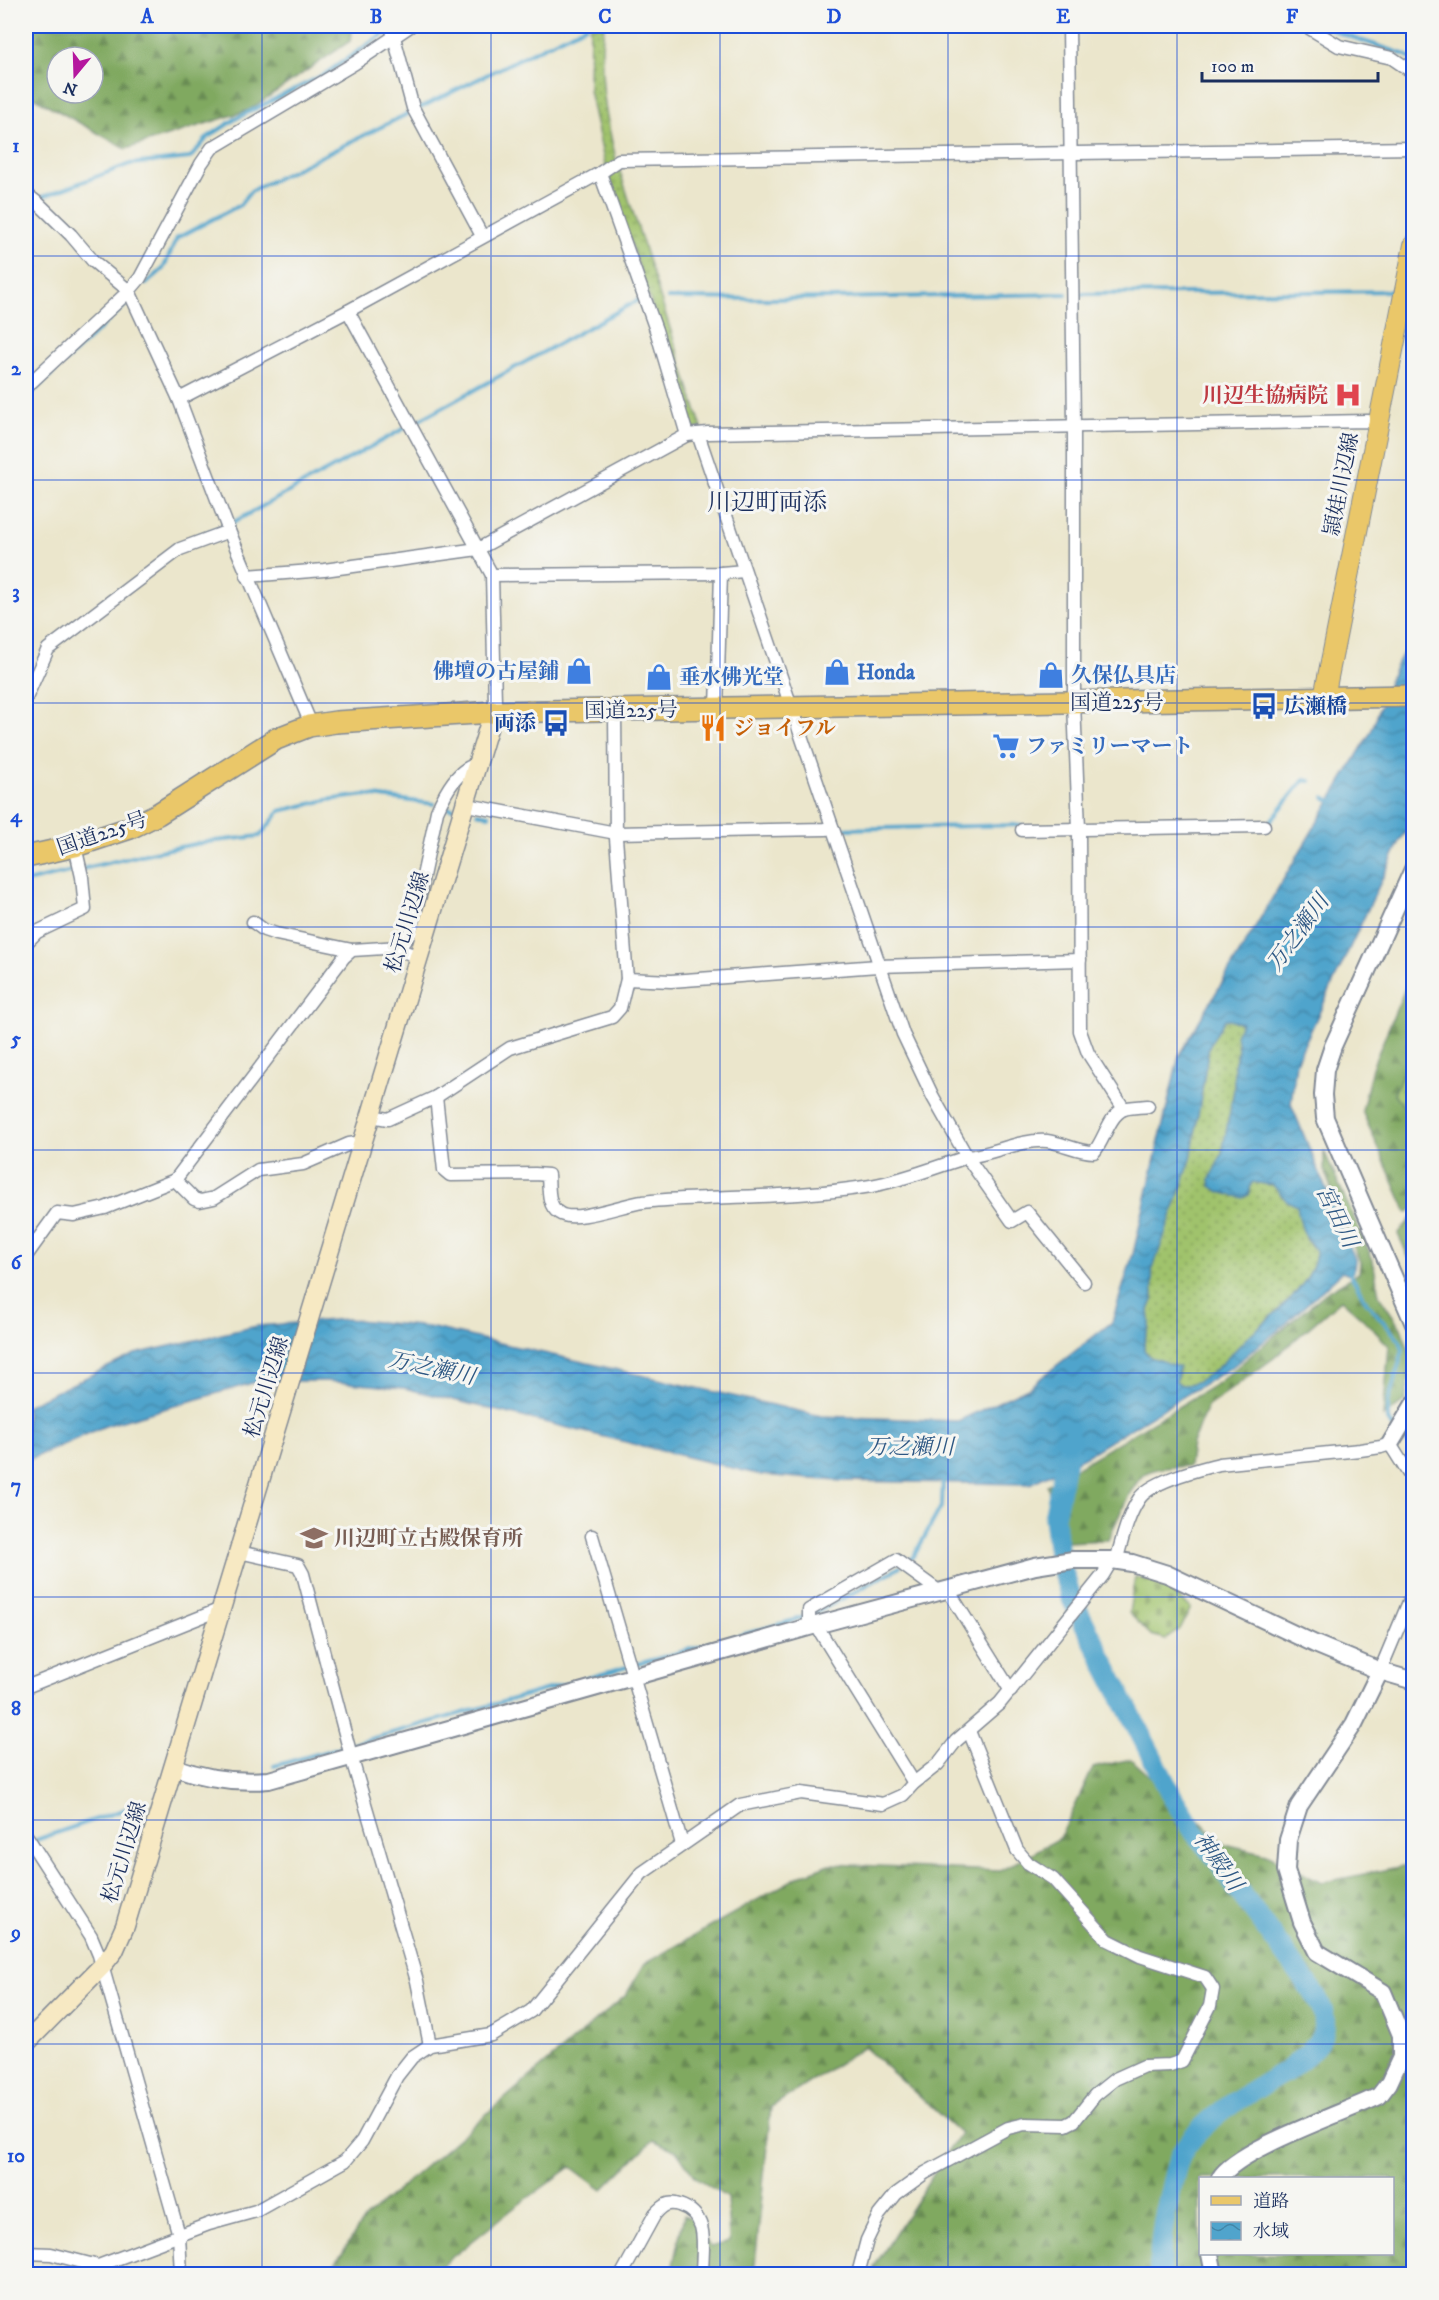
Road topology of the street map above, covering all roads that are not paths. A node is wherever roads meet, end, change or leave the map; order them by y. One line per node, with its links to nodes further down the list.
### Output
1 (411, 26): 4 (street)
2 (1069, 26): 7 (street)
3 (1306, 26): 5 (street)
4 (392, 31): 10 (street); 12 (street)
5 (1413, 73)
6 (1413, 148): 7 (street)
7 (1071, 153): 8 (street); 17 (street)
8 (600, 173): 10 (street); 18 (street)
9 (32, 199): 12 (street)
10 (482, 236): 13 (street)
11 (1413, 245): 16 (main road, 頴娃川辺線)
12 (129, 291): 14 (street); 15 (street)
13 (348, 311): 15 (street); 20 (street)
14 (26, 387)
15 (178, 399): 19 (street)
16 (1378, 423): 17 (street); 26 (main road, 頴娃川辺線)
17 (1074, 425): 18 (street); 28 (street)
18 (692, 434): 20 (street); 21 (street)
19 (227, 527): 24 (street); 27 (street)
20 (478, 549): 23 (street); 24 (street)
21 (744, 570): 22 (street); 29 (street)
22 (721, 573): 23 (street); 30 (street)
23 (492, 575): 32 (street)
24 (248, 576): 33 (street)
25 (1413, 696): 26 (highway, 国道225号)
26 (1324, 697): 28 (highway, 国道225号)
27 (26, 698)
28 (1074, 702): 29 (highway, 国道225号); 36 (street)
29 (792, 707): 30 (highway, 国道225号); 38 (street)
30 (717, 708): 31 (highway, 国道225号)
31 (615, 710): 32 (highway, 国道225号); 40 (street)
32 (494, 712): 33 (highway, 国道225号); 34 (main road, 松元川辺線)
33 (309, 726): 41 (highway, 国道225号)
34 (478, 764): 35 (main road, 松元川辺線); 46 (street)
35 (467, 805): 40 (street); 48 (main road, 松元川辺線)
36 (1079, 825): 37 (street); 39 (street); 49 (street)
37 (1264, 826)
38 (832, 827): 40 (street); 50 (street)
39 (1022, 830)
40 (616, 835): 51 (street)
41 (75, 846): 42 (highway, 国道225号); 45 (street)
42 (26, 857)
43 (1413, 867): 61 (street)
44 (253, 922): 47 (street)
45 (26, 943)
46 (400, 946): 47 (street); 48 (street)
47 (352, 950): 58 (street)
48 (420, 957): 55 (main road, 松元川辺線)
49 (1080, 960): 50 (street); 54 (street)
50 (878, 966): 51 (street); 57 (street)
51 (627, 979): 52 (street)
52 (436, 1097): 55 (street); 57 (street)
53 (1148, 1106): 54 (street)
54 (1124, 1109): 57 (street)
55 (371, 1116): 56 (main road, 松元川辺線)
56 (363, 1142): 58 (street); 66 (main road, 松元川辺線)
57 (967, 1157): 60 (street)
58 (175, 1180): 59 (street)
59 (26, 1256)
60 (1084, 1282)
61 (1413, 1324)
62 (1413, 1404): 63 (street)
63 (1392, 1441): 64 (street); 67 (street)
64 (1413, 1482)
65 (592, 1536): 72 (street)
66 (239, 1552): 70 (main road, 松元川辺線); 78 (street)
67 (1114, 1561): 69 (street); 73 (street); 76 (street)
68 (1413, 1590): 73 (street)
69 (944, 1591): 71 (street); 71 (street); 76 (street)
70 (221, 1609): 75 (street); 79 (main road, 松元川辺線)
71 (810, 1621): 72 (street); 80 (street)
72 (631, 1670): 78 (street); 82 (street)
73 (1380, 1671): 74 (street); 86 (street)
74 (1413, 1681)
75 (26, 1687)
76 (1011, 1691): 77 (street)
77 (969, 1731): 80 (street); 93 (street)
78 (349, 1749): 79 (street); 85 (street)
79 (174, 1767): 83 (main road, 松元川辺線)
80 (914, 1783): 82 (street)
81 (26, 1835): 83 (street)
82 (682, 1844): 85 (street)
83 (102, 1966): 84 (main road, 松元川辺線); 87 (street)
84 (26, 2043)
85 (430, 2045): 87 (street)
86 (1221, 2177)
87 (179, 2235): 88 (street); 90 (street)
88 (26, 2253)
89 (1210, 2255): 94 (street)
90 (181, 2274)
91 (622, 2274): 92 (street)
92 (702, 2274)
93 (858, 2274)
94 (1214, 2274)

